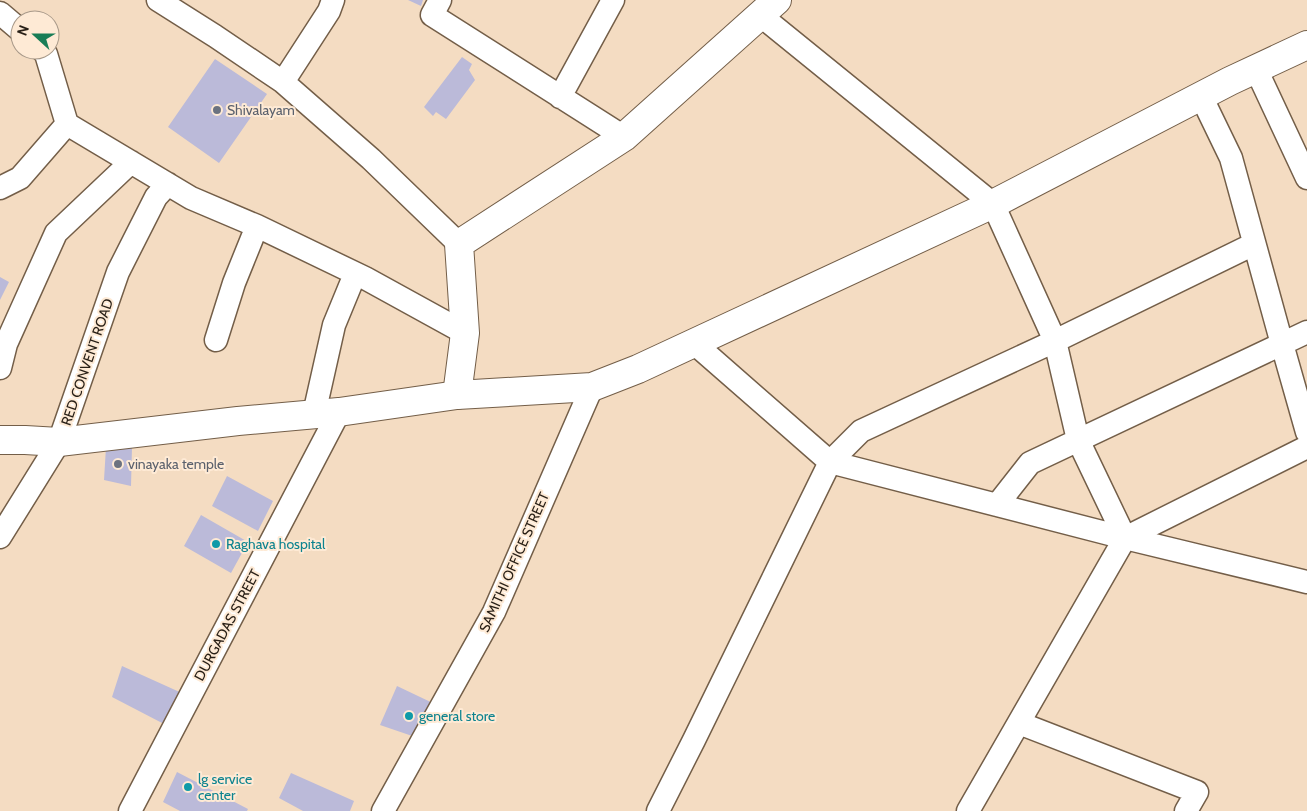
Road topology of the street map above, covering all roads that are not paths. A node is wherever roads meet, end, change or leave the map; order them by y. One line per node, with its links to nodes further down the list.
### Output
1 (158, 0): 11 (street)
2 (333, 0): 11 (street)
3 (440, 0): 12 (street)
4 (613, 0): 12 (street)
5 (769, 7): 15 (main road); 20 (street)
6 (0, 13): 7 (street)
7 (10, 22)
8 (1307, 45): 10 (main road)
9 (48, 60): 14 (street)
10 (1256, 69): 13 (main road); 17 (street)
11 (283, 82): 22 (street)
12 (560, 96): 15 (street)
13 (1202, 96): 20 (main road); 23 (street)
14 (67, 124): 16 (street); 19 (street)
15 (624, 137): 22 (main road)
16 (132, 162): 18 (street); 31 (street)
17 (1307, 178)
18 (168, 184): 21 (street); 38 (street, RED CONVENT ROAD)
19 (0, 188)
20 (994, 204): 28 (street); 29 (main road)
21 (257, 226): 24 (street); 27 (street)
22 (458, 244): 26 (main road)
23 (1254, 244): 28 (street); 30 (street)
24 (355, 274): 26 (street); 34 (street, DURGADAS STREET)
25 (1307, 332): 30 (street)
26 (465, 333): 33 (main road)
27 (216, 340)
28 (1055, 341): 37 (street); 40 (street)
29 (694, 343): 32 (main road); 40 (street)
30 (1282, 344): 35 (street); 37 (street)
31 (0, 368)
32 (592, 387): 33 (main road); 47 (street, SAMITHI OFFICE STREET)
33 (457, 395): 34 (main road)
34 (326, 413): 38 (main road); 46 (street, DURGADAS STREET)
35 (1307, 432)
36 (0, 440): 38 (main road)
37 (1078, 440): 41 (street); 43 (street)
38 (59, 442): 42 (street, RED CONVENT ROAD)
39 (1307, 447): 43 (street)
40 (830, 462): 41 (street); 48 (street)
41 (997, 505): 43 (street)
42 (0, 537)
43 (1124, 538): 44 (street); 45 (street)
44 (1307, 582)
45 (1019, 723): 49 (street); 50 (street)
46 (130, 811)
47 (383, 811)
48 (658, 811)
49 (968, 811)
50 (1186, 811)

